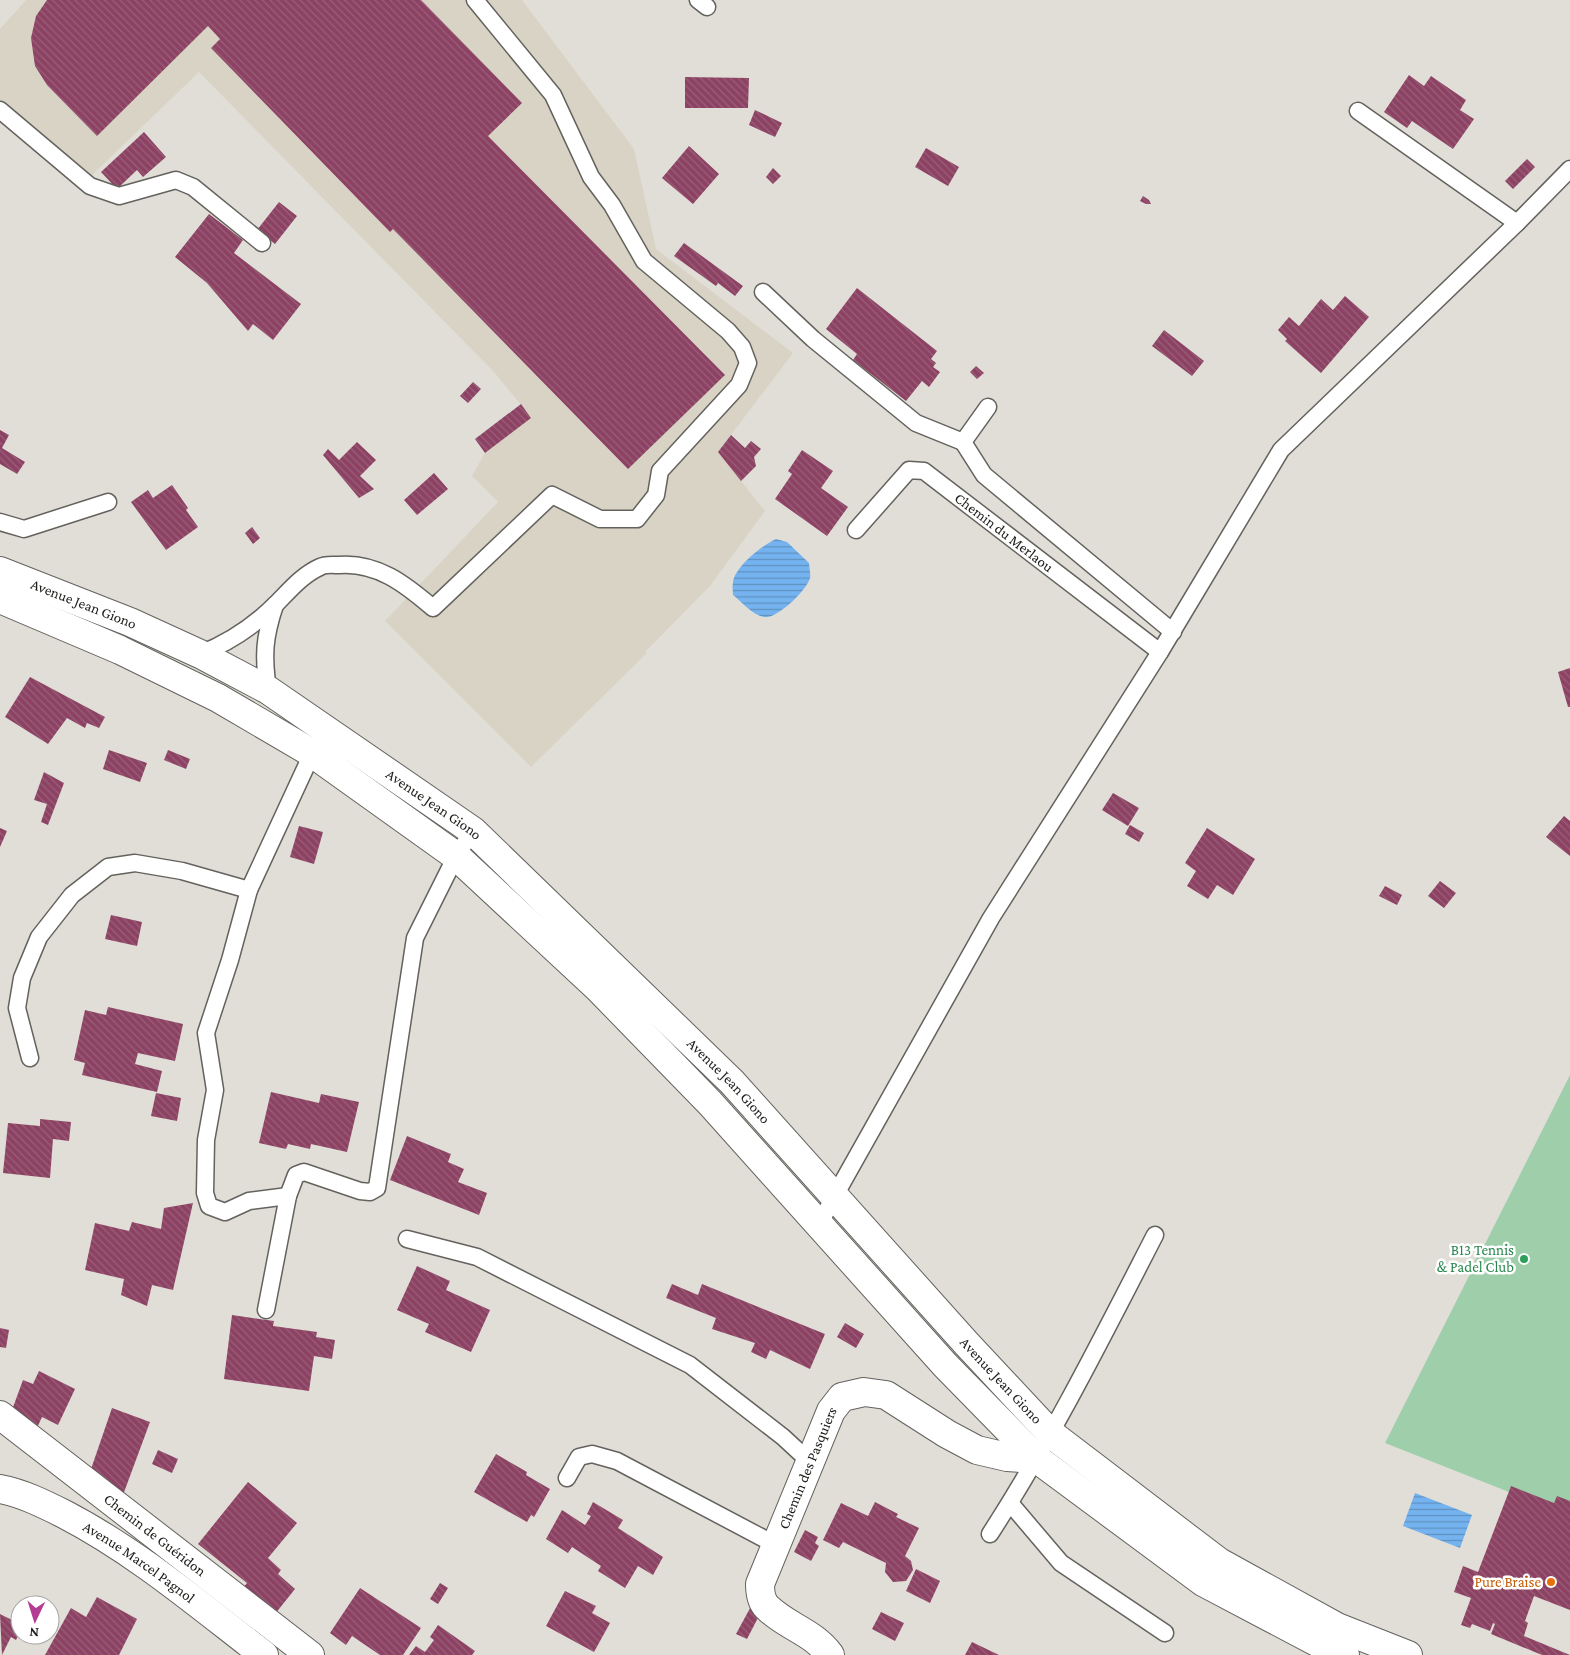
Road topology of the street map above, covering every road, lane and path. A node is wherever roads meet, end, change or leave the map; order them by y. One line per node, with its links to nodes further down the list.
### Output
1 (475, 0): 15 (lane)
2 (0, 110): 6 (lane)
3 (1358, 111): 5 (lane)
4 (1570, 169): 5 (lane)
5 (1517, 223): 16 (lane)
6 (262, 244)
7 (763, 292): 9 (lane)
8 (988, 407): 9 (lane)
9 (963, 442): 16 (lane)
10 (108, 502): 11 (lane)
11 (0, 522)
12 (856, 530): 17 (lane, Chemin du Merlaou)
13 (0, 571): 18 (main road, Avenue Jean Giono)
14 (0, 599): 21 (main road, Avenue Jean Giono)
15 (275, 605): 18 (lane); 19 (lane)
16 (1173, 632): 17 (lane)
17 (1160, 652): 26 (lane)
18 (200, 654): 19 (main road, Avenue Jean Giono)
19 (268, 690): 20 (main road, Avenue Jean Giono)
20 (325, 728): 21 (lane); 22 (main road, Avenue Jean Giono)
21 (312, 753): 23 (main road, Avenue Jean Giono); 24 (lane)
22 (473, 831): 23 (lane); 26 (main road, Avenue Jean Giono)
23 (456, 856): 27 (lane); 28 (main road, Avenue Jean Giono)
24 (249, 890): 25 (lane); 27 (lane)
25 (30, 1058)
26 (834, 1195): 28 (lane); 33 (main road, Avenue Jean Giono)
27 (288, 1196): 31 (lane)
28 (819, 1224): 34 (main road, Avenue Jean Giono)
29 (1155, 1234): 33 (lane)
30 (407, 1239): 35 (lane)
31 (266, 1310)
32 (0, 1415): 43 (main road, Chemin de Guéridon)
33 (1051, 1434): 34 (lane); 46 (main road, Avenue Jean Giono)
34 (1037, 1459): 35 (main road, Chemin des Pasquiers); 38 (lane); 45 (main road, Avenue Jean Giono)
35 (810, 1462): 40 (main road, Chemin des Pasquiers)
36 (567, 1478): 40 (lane)
37 (0, 1489): 42 (main road, Avenue Marcel Pagnol)
38 (1010, 1503): 39 (lane); 41 (lane)
39 (990, 1534)
40 (776, 1545): 44 (main road, Chemin des Pasquiers)
41 (1165, 1632)
42 (264, 1655)
43 (310, 1655)
44 (830, 1655)
45 (1345, 1655)
46 (1408, 1655)

